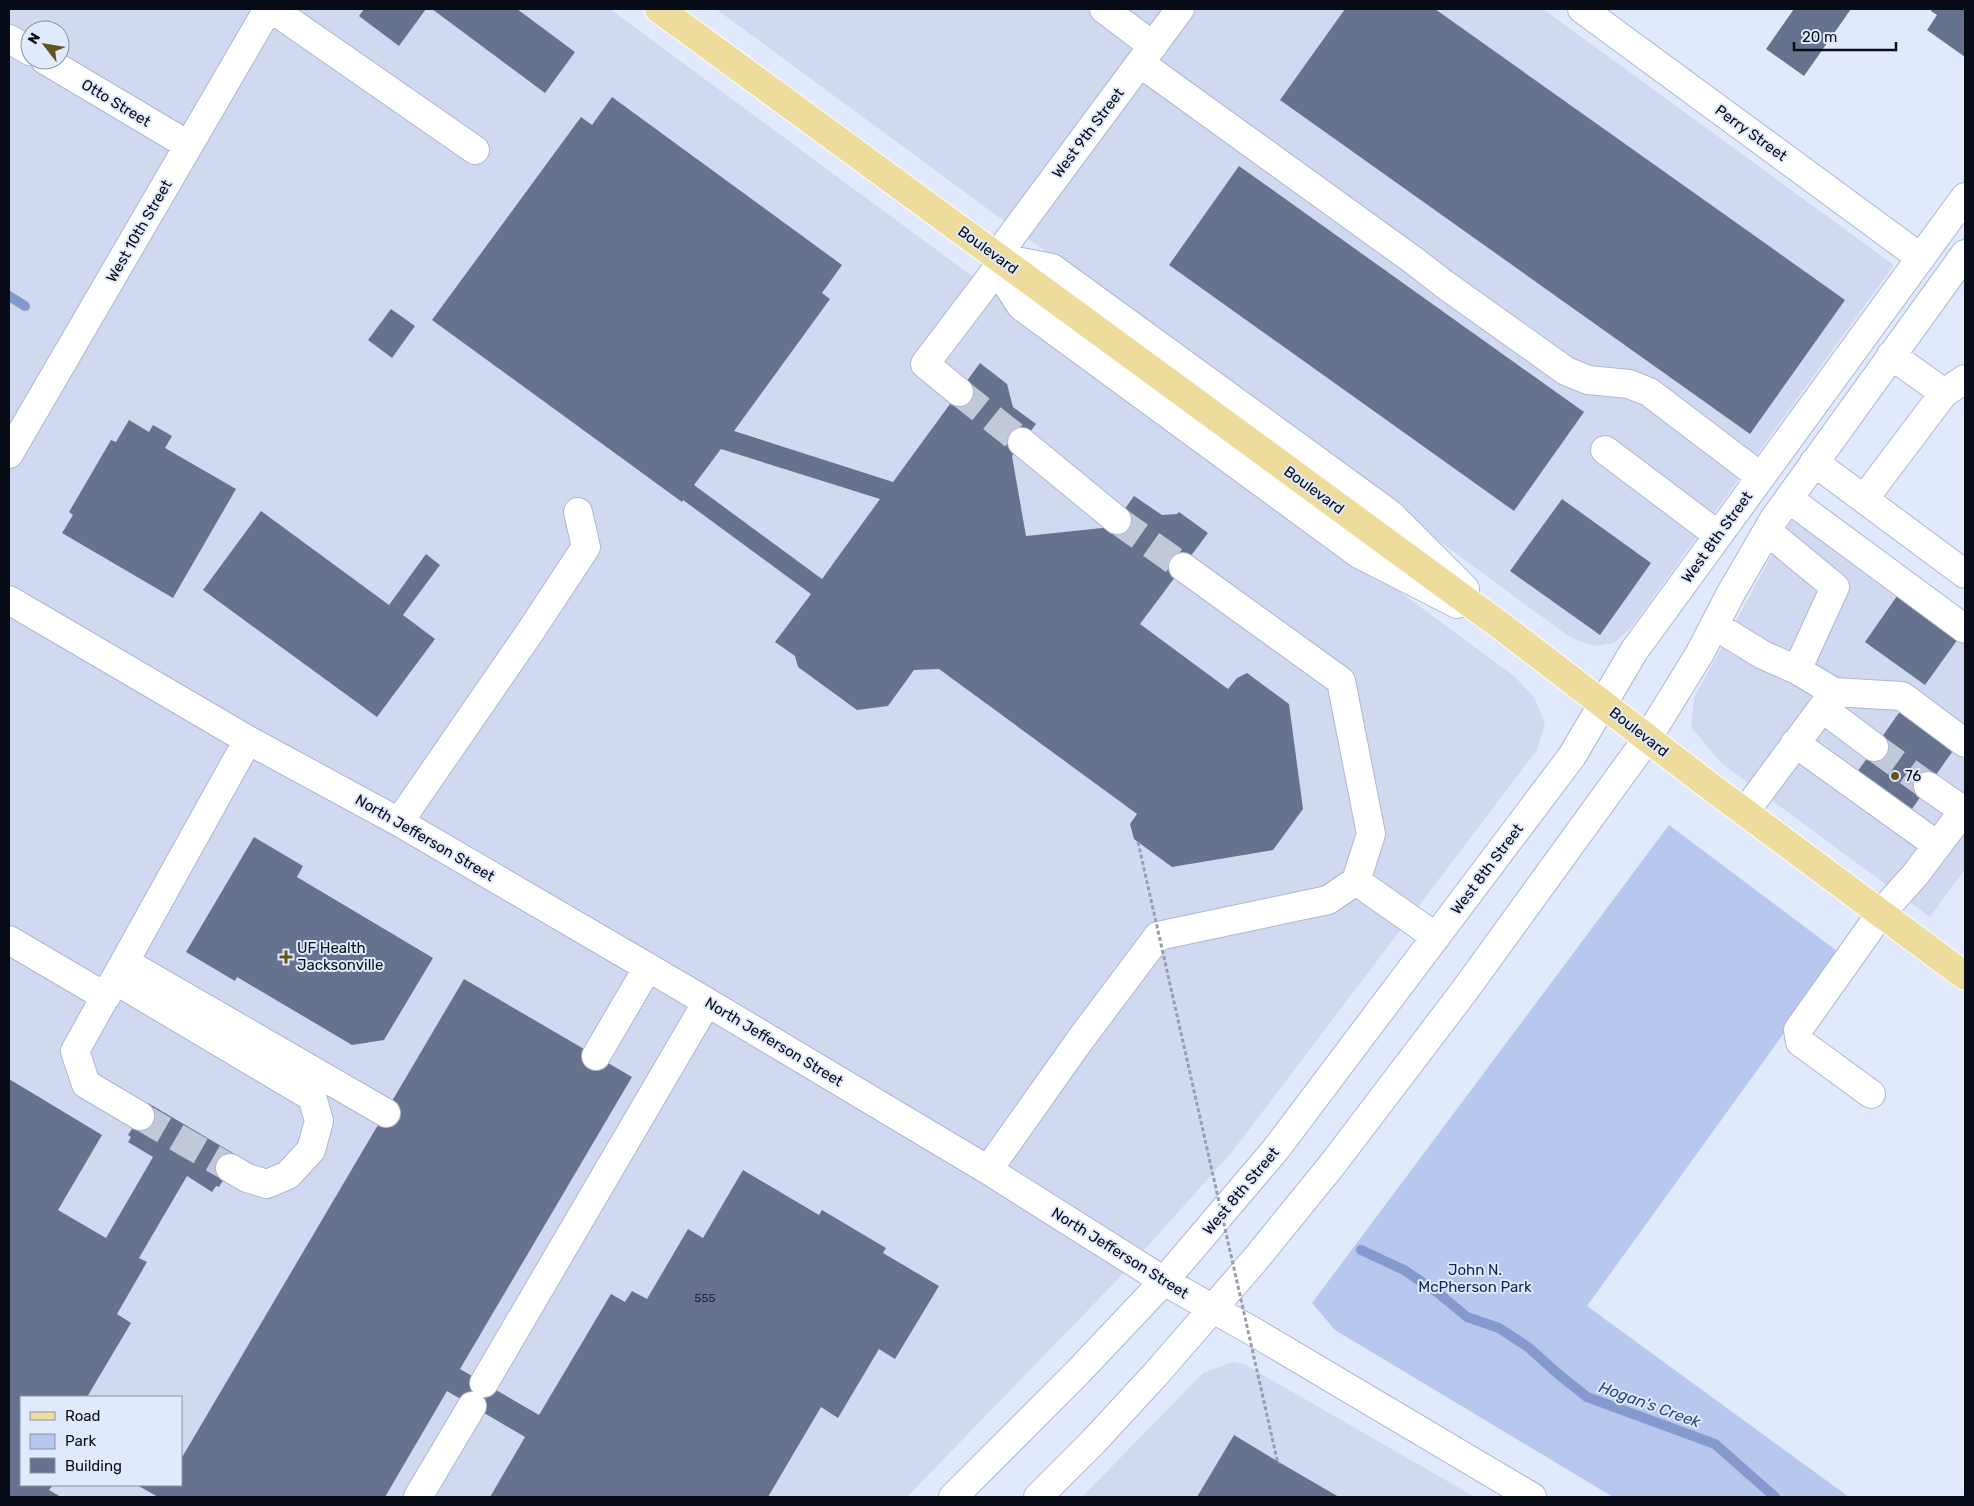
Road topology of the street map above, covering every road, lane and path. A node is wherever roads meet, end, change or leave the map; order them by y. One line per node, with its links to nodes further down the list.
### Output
1 (268, 9): 11 (street, West 10th Street)
2 (272, 9): 12 (street)
3 (659, 9): 16 (main road, Boulevard)
4 (1104, 9): 9 (street)
5 (1180, 9): 9 (street, West 9th Street)
6 (1582, 9): 15 (street, Perry Street)
7 (9, 39): 8 (street)
8 (20, 45)
9 (1146, 54): 16 (street, West 9th Street); 26 (street)
10 (61, 70): 11 (street, Otto Street)
11 (188, 145): 21 (street, West 10th Street)
12 (475, 150)
13 (1965, 197): 15 (street, West 8th Street)
14 (1965, 254): 17 (street)
15 (1921, 258): 26 (street, West 8th Street)
16 (999, 262): 20 (street, West 9th Street); 36 (street); 36 (street)
17 (1956, 286): 18 (street)
18 (1891, 355): 19 (street); 25 (street)
19 (1954, 386): 28 (street)
20 (959, 392)
21 (17, 418): 24 (street, West 10th Street)
22 (1022, 442): 30 (street)
23 (1605, 450): 32 (street)
24 (9, 454)
25 (1814, 462): 27 (street); 28 (street)
26 (1761, 477): 32 (street, West 8th Street)
27 (1789, 499): 31 (street); 38 (street)
28 (1864, 499): 34 (street)
29 (578, 512): 50 (street)
30 (1117, 520)
31 (1767, 531): 37 (street); 39 (street)
32 (1718, 535): 41 (street, West 8th Street)
33 (1183, 567): 53 (street)
34 (1965, 574)
35 (9, 600): 43 (street, North Jefferson Street)
36 (1502, 626): 41 (main road, Boulevard)
37 (1714, 626): 39 (street); 42 (street)
38 (1965, 629)
39 (1797, 670): 40 (street)
40 (1828, 700): 44 (street); 45 (street); 46 (street)
41 (1603, 704): 42 (main road, Boulevard); 55 (street, West 8th Street)
42 (1647, 739): 49 (main road, Boulevard); 68 (street)
43 (248, 740): 50 (street, North Jefferson Street); 59 (street)
44 (1795, 743): 49 (street); 52 (street)
45 (1965, 743)
46 (1874, 747)
47 (1928, 786): 48 (street)
48 (1964, 810): 52 (street)
49 (1745, 812): 54 (main road, Boulevard)
50 (399, 822): 57 (street, North Jefferson Street)
51 (1138, 842): 69 (path, bridge)
52 (1937, 845): 54 (street)
53 (1356, 881): 55 (street); 66 (street)
54 (1881, 912): 58 (main road, Boulevard); 62 (street)
55 (1436, 937): 67 (street, West 8th Street)
56 (9, 940): 59 (street)
57 (648, 967): 60 (street, North Jefferson Street); 61 (street)
58 (1965, 976)
59 (115, 980): 63 (street); 64 (street); 65 (street)
60 (706, 1002): 66 (street, North Jefferson Street); 70 (street)
61 (596, 1056)
62 (1871, 1094)
63 (386, 1113)
64 (140, 1116)
65 (230, 1168)
66 (988, 1170): 67 (street, North Jefferson Street)
67 (1164, 1281): 68 (street, North Jefferson Street); 71 (street, West 8th Street)
68 (1213, 1309): 72 (street); 73 (street, North Jefferson Street)
69 (1278, 1464)
70 (418, 1497)
71 (953, 1497)
72 (1038, 1497)
73 (1532, 1497)

